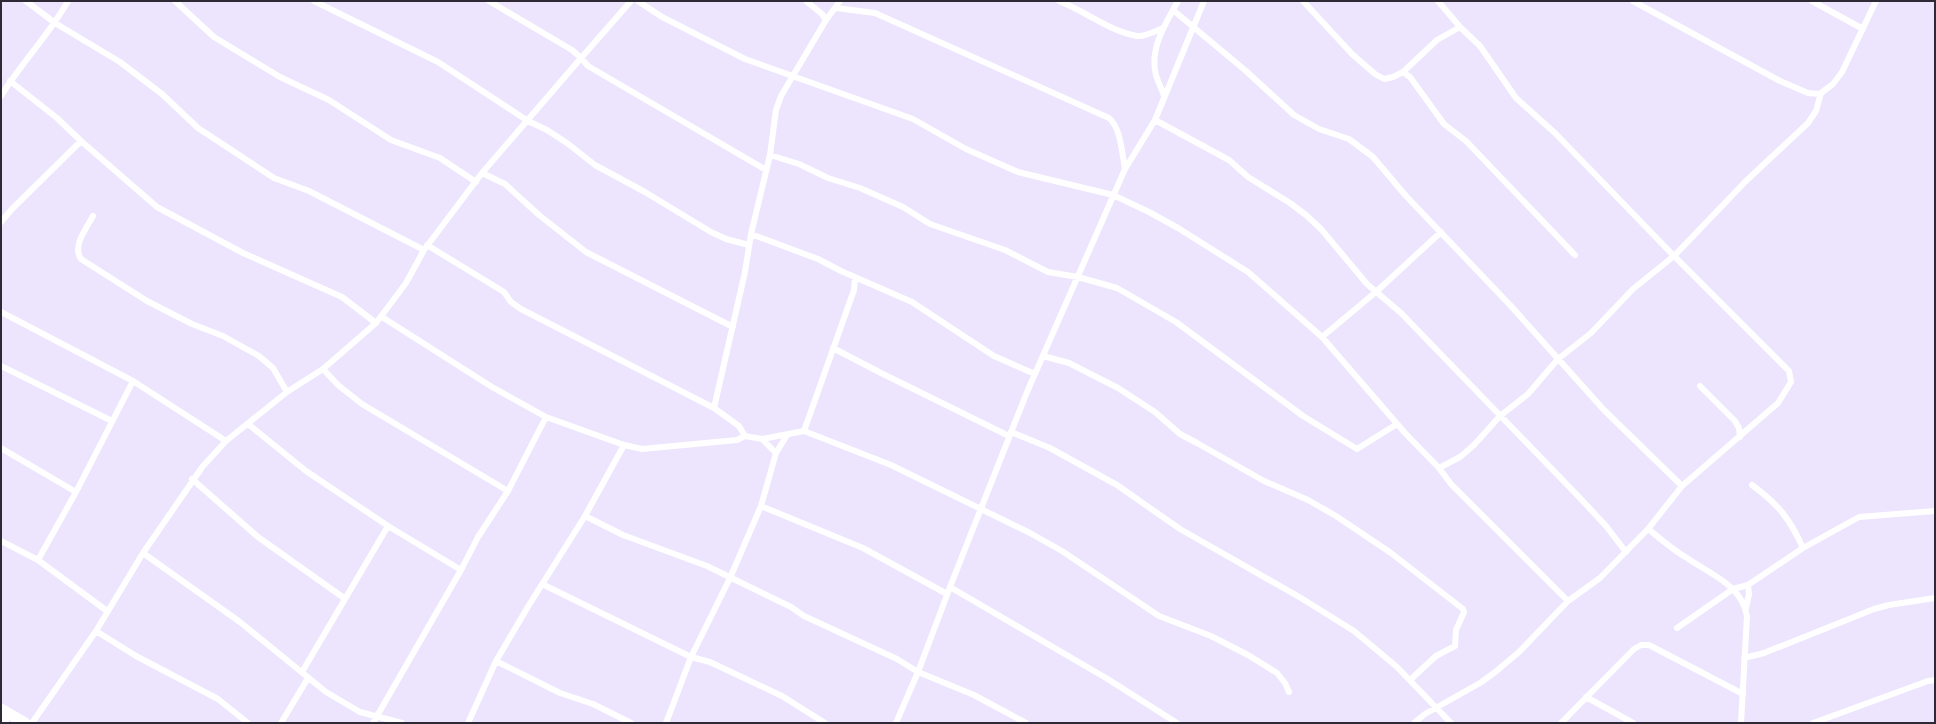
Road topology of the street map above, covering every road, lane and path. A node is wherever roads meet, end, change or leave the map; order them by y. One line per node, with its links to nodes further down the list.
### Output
1 (26, 1): 21 (street)
2 (68, 1): 21 (street)
3 (175, 1): 40 (street)
4 (314, 1): 34 (street)
5 (489, 1): 26 (street)
6 (631, 1): 26 (street)
7 (638, 1): 28 (street)
8 (806, 1): 20 (street)
9 (840, 1): 18 (street)
10 (1059, 1): 24 (street)
11 (1178, 1): 19 (street)
12 (1204, 1): 22 (street)
13 (1303, 1): 27 (street)
14 (1438, 1): 23 (street)
15 (1633, 1): 30 (street)
16 (1812, 1): 25 (street)
17 (1876, 1): 25 (street)
18 (836, 8): 20 (street); 37 (street)
19 (1173, 10): 22 (street); 24 (street)
20 (826, 20): 28 (street)
21 (55, 23): 29 (street); 47 (street)
22 (1194, 27): 32 (street); 44 (street)
23 (1460, 27): 27 (street); 49 (street)
24 (1164, 28): 32 (street)
25 (1863, 29): 30 (street)
26 (581, 58): 34 (street); 38 (street)
27 (1403, 72): 48 (street)
28 (793, 77): 36 (street); 41 (street)
29 (10, 81): 31 (street); 35 (street)
30 (1820, 94): 49 (street)
31 (1, 96)
32 (1164, 96): 33 (street)
33 (1155, 120): 37 (street); 52 (street)
34 (528, 121): 39 (street); 46 (street)
35 (81, 141): 43 (street); 55 (street)
36 (770, 155): 38 (street); 50 (street)
37 (1125, 169): 41 (street)
38 (766, 170): 45 (street)
39 (482, 173): 40 (street); 56 (street)
40 (476, 182): 47 (street)
41 (1113, 195): 50 (street); 57 (street)
42 (93, 216): 66 (street)
43 (1, 222)
44 (1441, 232): 52 (street); 60 (street)
45 (751, 234): 46 (street); 51 (street)
46 (749, 246): 56 (street)
47 (425, 248): 54 (street); 67 (street)
48 (1575, 255)
49 (1674, 256): 60 (street); 77 (street)
50 (1078, 277): 59 (street); 72 (street)
51 (855, 278): 58 (street); 63 (street)
52 (1376, 291): 57 (street); 69 (street)
53 (1, 312): 64 (street)
54 (382, 317): 55 (street); 68 (street)
55 (376, 323): 62 (street)
56 (733, 327): 67 (street)
57 (1322, 337): 72 (street)
58 (833, 348): 73 (street); 74 (street)
59 (1043, 356): 63 (street); 120 (street)
60 (1558, 359): 69 (street); 86 (street)
61 (1, 366): 70 (street)
62 (323, 369): 66 (street); 87 (street)
63 (1035, 374): 74 (street)
64 (133, 381): 70 (street); 79 (street)
65 (1700, 386): 77 (street)
66 (287, 392): 71 (street)
67 (714, 408): 76 (street)
68 (546, 416): 80 (street); 87 (street)
69 (1500, 416): 83 (street); 97 (street)
70 (112, 421): 88 (street)
71 (248, 424): 79 (street); 93 (street)
72 (1398, 424): 83 (street)
73 (804, 431): 75 (street); 90 (street)
74 (1010, 434): 90 (street); 120 (street)
75 (786, 435): 78 (street); 82 (street)
76 (745, 436): 78 (street); 80 (street)
77 (1740, 437): 86 (street)
78 (762, 439): 82 (street)
79 (226, 442): 84 (street)
80 (624, 445): 92 (street)
81 (1, 448): 88 (street)
82 (776, 453): 89 (street)
83 (1439, 468): 109 (street)
84 (192, 479): 98 (street); 107 (street)
85 (1752, 485): 96 (street)
86 (1682, 486): 94 (street)
87 (508, 491): 100 (street)
88 (76, 492): 99 (street)
89 (760, 506): 101 (street); 106 (street)
90 (980, 508): 104 (street); 122 (street)
91 (1935, 510): 96 (street)
92 (585, 516): 101 (street); 102 (street)
93 (388, 526): 100 (street); 107 (street)
94 (1648, 529): 97 (street); 105 (street)
95 (1, 541): 99 (street)
96 (1803, 548): 103 (street)
97 (1626, 552): 109 (street)
98 (143, 553): 111 (street); 117 (street)
99 (38, 560): 111 (street)
100 (462, 570): 127 (street)
101 (730, 578): 114 (street); 118 (street)
102 (542, 584): 114 (street); 116 (street)
103 (1748, 585): 105 (street); 110 (street)
104 (950, 586): 106 (street); 141 (street)
105 (1733, 589): 110 (street); 112 (street)
106 (947, 594): 118 (street)
107 (344, 598): 117 (street)
108 (1935, 598): 115 (street)
109 (1568, 601): 125 (street)
110 (1746, 608): 115 (street)
111 (107, 611): 113 (street)
112 (1677, 628)
113 (96, 631): 131 (street); 132 (street)
114 (691, 657): 137 (street); 138 (street)
115 (1744, 658): 123 (street)
116 (496, 661): 135 (street); 136 (street)
117 (302, 672): 119 (street)
118 (918, 672): 139 (street); 140 (street)
119 (308, 678): 127 (street); 133 (street)
120 (1410, 680): 125 (street)
121 (1935, 680): 147 (street)
122 (1289, 692)
123 (1742, 694): 124 (street); 146 (street)
124 (1586, 697): 144 (street); 145 (street)
125 (1438, 707): 142 (street); 143 (street)
126 (1, 708): 130 (highway)
127 (374, 720): 134 (street)
128 (1, 721): 129 (highway)
129 (4, 723)
130 (25, 723)
131 (32, 723)
132 (248, 723)
133 (282, 723)
134 (402, 723)
135 (468, 723)
136 (631, 723)
137 (666, 723)
138 (825, 723)
139 (896, 723)
140 (1026, 723)
141 (1177, 723)
142 (1414, 723)
143 (1451, 723)
144 (1561, 723)
145 (1633, 723)
146 (1741, 723)
147 (1814, 723)

